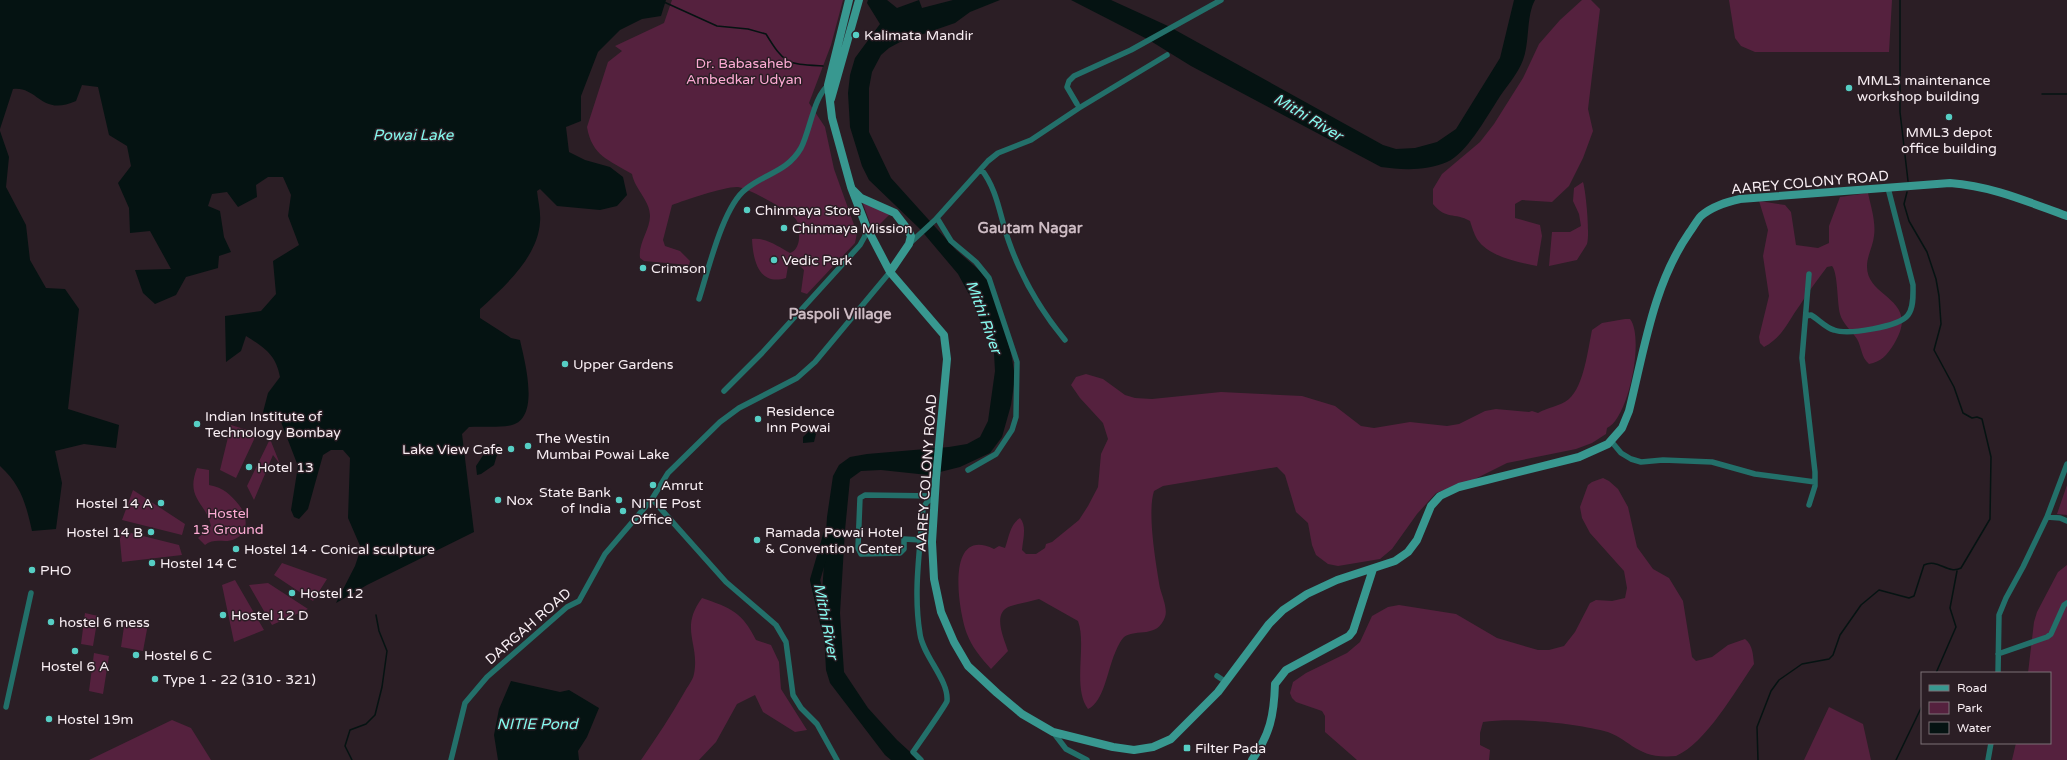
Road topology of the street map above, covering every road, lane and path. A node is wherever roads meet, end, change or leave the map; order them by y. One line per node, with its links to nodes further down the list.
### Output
1 (849, 0): 5 (main road)
2 (859, 0): 5 (main road)
3 (1221, 0): 6 (street)
4 (1167, 55): 7 (street)
5 (832, 85): 8 (main road, AAREY COLONY ROAD); 16 (street)
6 (1077, 104)
7 (981, 169): 11 (street); 18 (street)
8 (851, 187): 12 (main road, AAREY COLONY ROAD); 13 (main road)
9 (1888, 188): 10 (main road, AAREY COLONY ROAD); 17 (street); 20 (main road, AAREY COLONY ROAD)
10 (2067, 216)
11 (936, 219): 13 (street); 22 (street)
12 (866, 226): 14 (main road, AAREY COLONY ROAD); 19 (street)
13 (909, 244): 14 (main road)
14 (890, 272): 24 (main road, AAREY COLONY ROAD); 25 (street, DARGAH ROAD)
15 (1809, 274): 17 (street)
16 (699, 299)
17 (1806, 316): 23 (street)
18 (1065, 340)
19 (724, 390)
20 (1611, 441): 23 (street); 30 (main road, AAREY COLONY ROAD)
21 (2067, 464): 27 (street)
22 (968, 470)
23 (1815, 482): 26 (street)
24 (935, 496): 29 (street); 29 (street); 38 (main road, AAREY COLONY ROAD)
25 (652, 498): 40 (street, DARGAH ROAD); 41 (street)
26 (1809, 505)
27 (2047, 516): 28 (street); 33 (street)
28 (2067, 520)
29 (921, 540): 42 (street)
30 (1373, 569): 36 (main road, AAREY COLONY ROAD); 44 (main road)
31 (31, 592): 37 (street)
32 (2067, 602): 33 (street)
33 (1998, 654): 34 (street)
34 (1998, 672)
35 (1217, 676): 36 (street)
36 (1226, 682): 38 (main road, AAREY COLONY ROAD)
37 (6, 707)
38 (1053, 732): 43 (street)
39 (1991, 744): 45 (street)
40 (451, 760)
41 (837, 760)
42 (921, 760)
43 (1087, 760)
44 (1252, 760)
45 (1988, 760)

